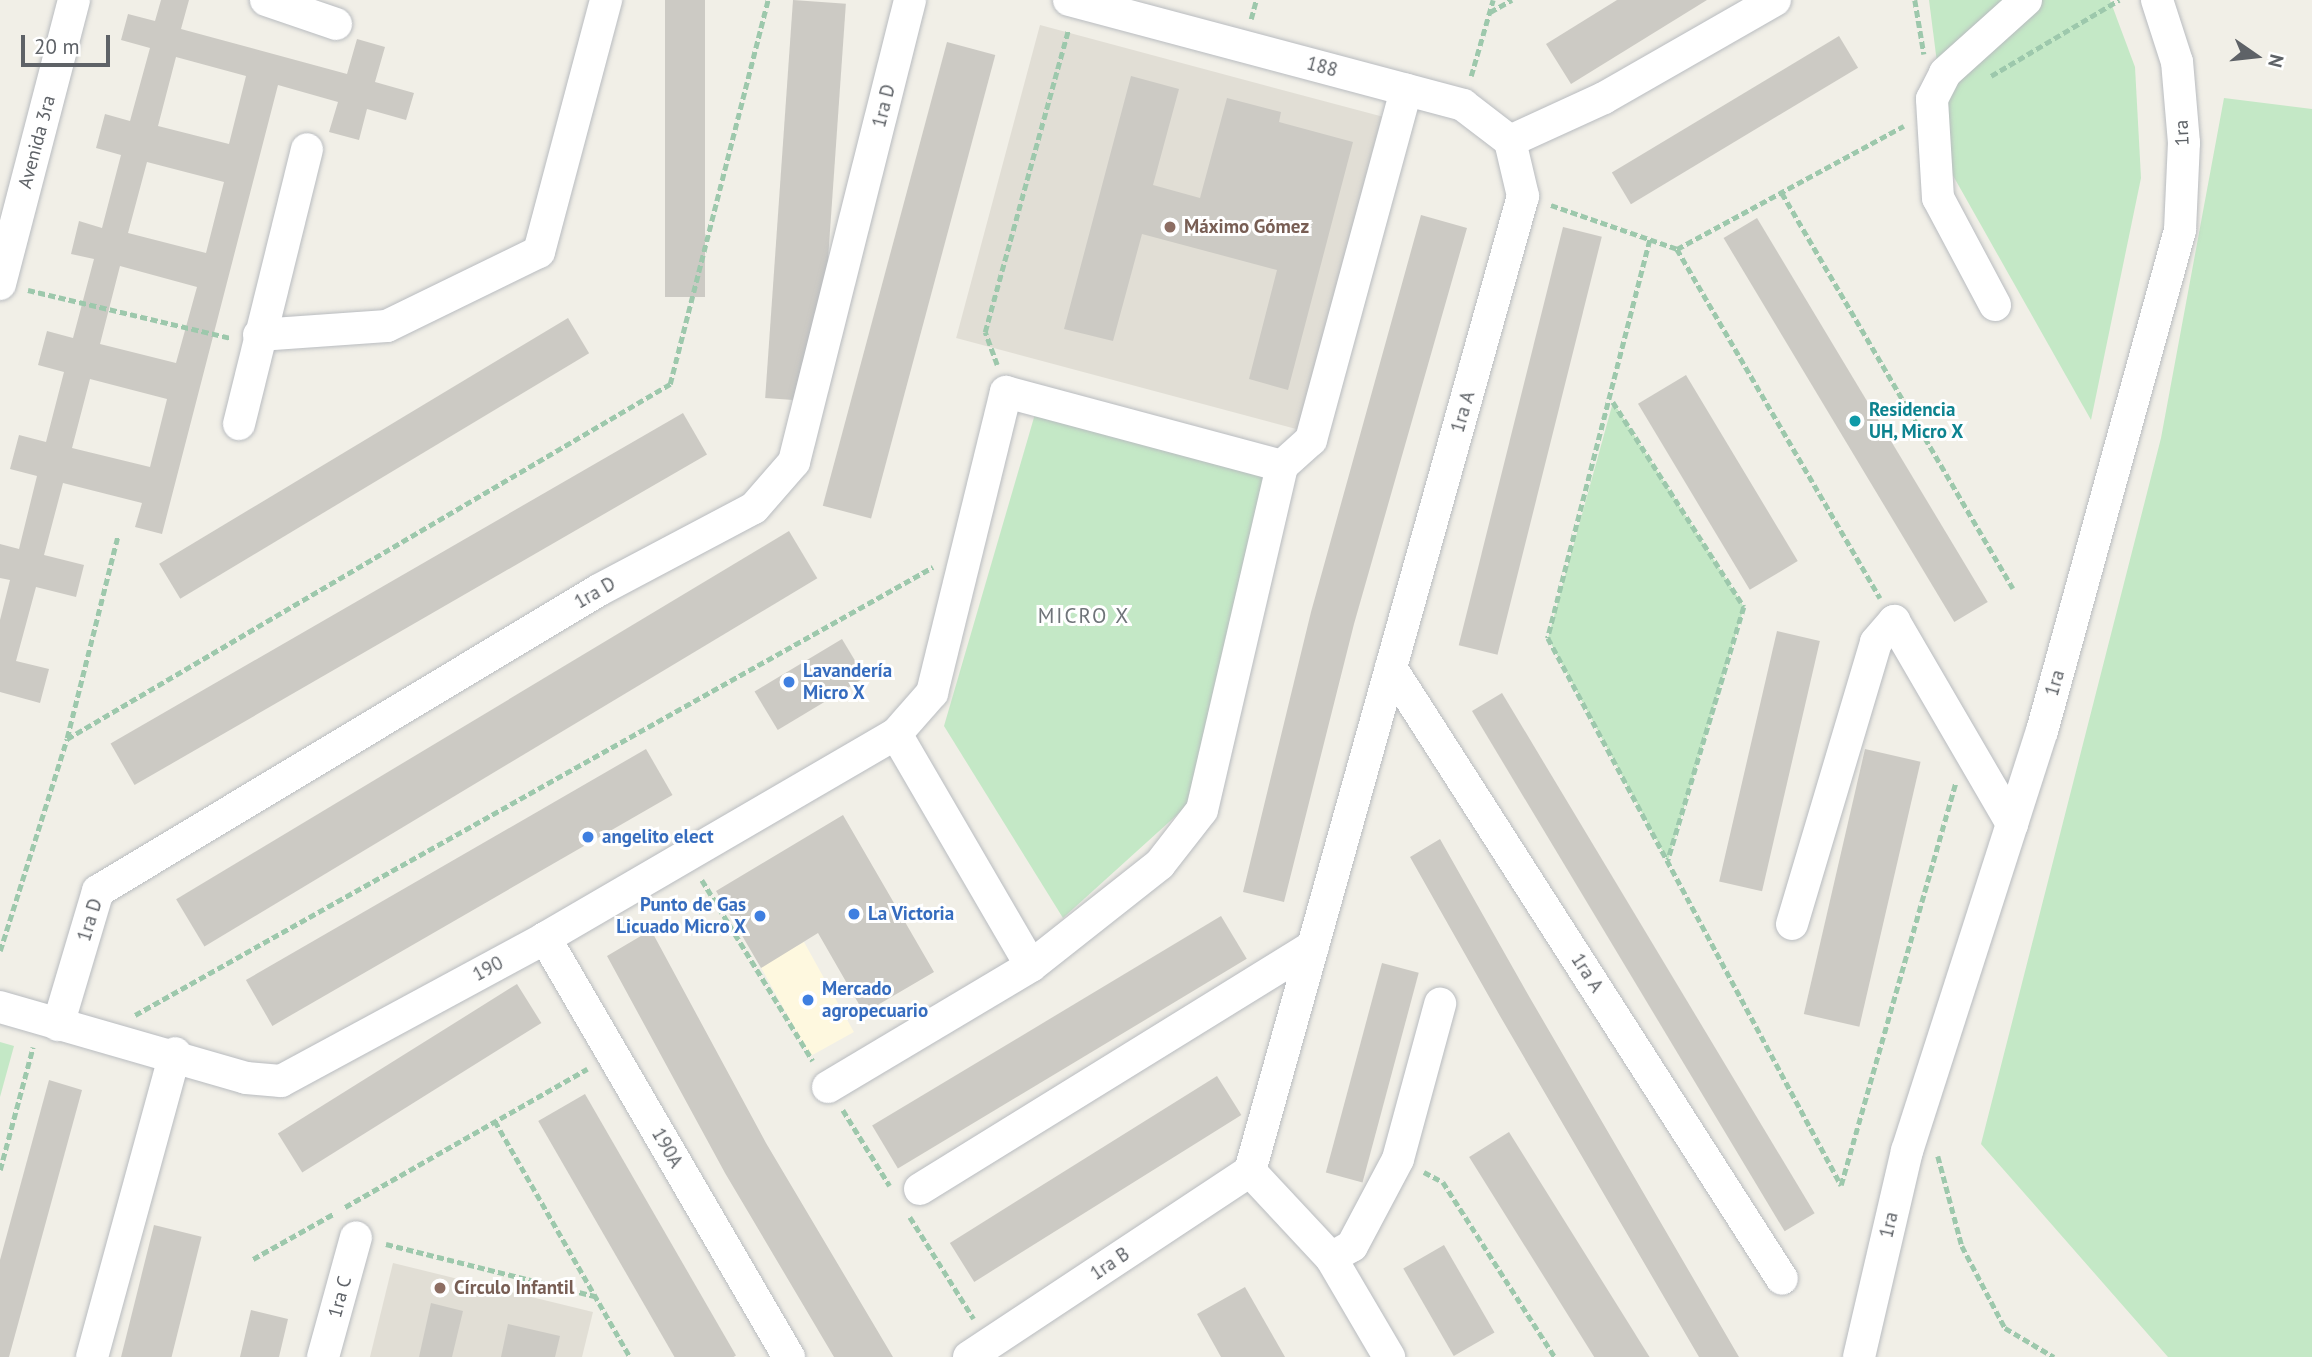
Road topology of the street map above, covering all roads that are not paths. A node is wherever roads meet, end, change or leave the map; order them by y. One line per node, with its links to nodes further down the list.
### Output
1 (74, 0): 13 (street, Avenida 3ra)
2 (266, 0): 9 (street)
3 (606, 0): 15 (street)
4 (910, 0): 27 (street, 1ra D)
5 (1775, 0): 11 (street)
6 (2026, 0): 14 (street)
7 (2157, 0): 20 (street, 1ra)
8 (1072, 1): 10 (street, 188)
9 (336, 24)
10 (1406, 90): 11 (street, 188); 17 (street)
11 (1510, 141): 18 (street, 1ra A)
12 (307, 149): 15 (street)
13 (0, 283)
14 (1995, 305)
15 (259, 334): 16 (street)
16 (239, 424)
17 (1282, 466): 19 (street, 190); 24 (street)
18 (1391, 668): 23 (street, 1ra A); 34 (street, 1ra A)
19 (896, 734): 22 (street, 190); 24 (street)
20 (2012, 824): 21 (street); 40 (street, 1ra)
21 (1792, 924)
22 (545, 938): 28 (street, 190); 37 (street, 190A)
23 (1313, 946): 30 (street, 1ra A); 31 (street)
24 (1031, 966): 29 (street)
25 (1440, 1004): 33 (street)
26 (0, 1007): 27 (street, 190)
27 (50, 1022): 28 (street, 190)
28 (175, 1053): 35 (street)
29 (828, 1087)
30 (1250, 1171): 33 (street); 38 (street, 1ra B)
31 (920, 1189)
32 (356, 1237): 36 (street, 1ra C)
33 (1331, 1258): 39 (street)
34 (1782, 1279)
35 (92, 1357)
36 (323, 1357)
37 (789, 1357)
38 (969, 1357)
39 (1388, 1357)
40 (1858, 1357)

